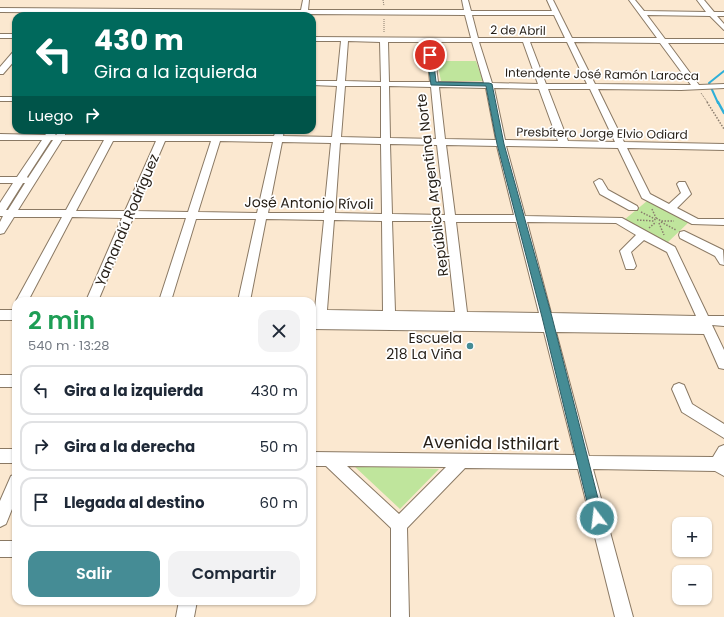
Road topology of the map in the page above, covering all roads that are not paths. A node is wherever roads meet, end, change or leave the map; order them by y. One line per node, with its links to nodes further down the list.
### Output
1 (306, 0): 11 (street)
2 (465, 0): 12 (street)
3 (550, 0): 13 (street)
4 (632, 0): 14 (street)
5 (700, 0): 16 (street)
6 (0, 10): 7 (street)
7 (52, 10): 8 (street)
8 (135, 11): 9 (street)
9 (231, 11): 10 (street)
10 (255, 12)
11 (303, 12)
12 (468, 12): 13 (street); 15 (street); 25 (street)
13 (556, 13): 27 (street)
14 (642, 13): 16 (street); 29 (street)
15 (316, 14)
16 (712, 14): 17 (street); 18 (street)
17 (724, 14)
18 (724, 28)
19 (0, 36): 20 (street)
20 (12, 36)
21 (316, 39): 22 (street, 2 de Abril)
22 (345, 39): 23 (street, 2 de Abril); 34 (street)
23 (384, 40): 24 (street, 2 de Abril); 35 (street)
24 (429, 40): 25 (street, 2 de Abril); 36 (street, República Argentina Norte)
25 (475, 40): 26 (street, 2 de Abril); 37 (street)
26 (526, 41): 27 (street, 2 de Abril); 38 (street)
27 (570, 41): 29 (street, 2 de Abril); 39 (street)
28 (724, 41): 29 (street, 2 de Abril)
29 (662, 42): 41 (street)
30 (12, 58): 32 (street)
31 (12, 68): 32 (street)
32 (1, 69)
33 (316, 83): 34 (street, Intendente José Ramón Larocca)
34 (340, 83): 35 (street, Intendente José Ramón Larocca); 52 (street)
35 (385, 83): 36 (street, Intendente José Ramón Larocca); 53 (street)
36 (434, 84): 37 (street, Intendente José Ramón Larocca); 54 (street, República Argentina Norte)
37 (489, 84): 38 (street, Intendente José Ramón Larocca); 55 (street)
38 (542, 85): 39 (street, Intendente José Ramón Larocca); 56 (street)
39 (592, 86): 41 (street, Intendente José Ramón Larocca); 57 (street)
40 (724, 86): 41 (street, Intendente José Ramón Larocca)
41 (697, 87)
42 (0, 99): 43 (street)
43 (12, 99)
44 (56, 134): 47 (street, Presbítero Jorge Elvio Odiard); 48 (street, Presbítero Jorge Elvio Odiard); 60 (street); 61 (street)
45 (183, 134): 50 (street)
46 (279, 135): 51 (street, Presbítero Jorge Elvio Odiard); 52 (street, Presbítero Jorge Elvio Odiard); 71 (street)
47 (0, 137)
48 (110, 138): 49 (street, Presbítero Jorge Elvio Odiard); 68 (street)
49 (161, 139): 50 (street, Presbítero Jorge Elvio Odiard); 69 (street, Yamandú Rodríguez)
50 (181, 139): 51 (street, Presbítero Jorge Elvio Odiard)
51 (216, 139): 70 (street)
52 (337, 140): 53 (street, Presbítero Jorge Elvio Odiard); 72 (street)
53 (387, 142): 54 (street, Presbítero Jorge Elvio Odiard); 73 (street)
54 (440, 143): 55 (street, Presbítero Jorge Elvio Odiard); 74 (street, República Argentina Norte)
55 (501, 144): 56 (street, Presbítero Jorge Elvio Odiard); 75 (street)
56 (564, 144): 57 (street, Presbítero Jorge Elvio Odiard)
57 (620, 144): 58 (street, Presbítero Jorge Elvio Odiard); 64 (street)
58 (724, 147)
59 (0, 180): 60 (street)
60 (20, 180): 61 (street); 67 (street)
61 (31, 180): 67 (street)
62 (599, 182): 65 (street)
63 (682, 184): 66 (street)
64 (646, 196): 65 (street); 66 (street)
65 (633, 208): 76 (street)
66 (670, 209): 77 (street)
67 (4, 212): 68 (street, José Antonio Rívoli); 79 (street)
68 (69, 214): 69 (street, José Antonio Rívoli); 85 (street)
69 (129, 214): 70 (street, José Antonio Rívoli); 86 (street, Yamandú Rodríguez)
70 (192, 215): 71 (street, José Antonio Rívoli); 87 (street)
71 (263, 216): 72 (street, José Antonio Rívoli); 88 (street)
72 (330, 217): 73 (street, José Antonio Rívoli); 91 (street)
73 (387, 217): 74 (street, José Antonio Rívoli); 92 (street)
74 (449, 218): 75 (street, José Antonio Rívoli); 94 (street, República Argentina Norte)
75 (521, 219): 76 (street, José Antonio Rívoli); 95 (street)
76 (618, 220): 80 (street)
77 (696, 222): 78 (street); 81 (street)
78 (724, 222)
79 (0, 230)
80 (643, 235): 82 (street); 84 (street)
81 (684, 235): 82 (street); 83 (street)
82 (671, 250): 96 (street)
83 (724, 261)
84 (630, 266)
85 (24, 297)
86 (94, 297)
87 (166, 297)
88 (245, 297)
89 (0, 314): 90 (street)
90 (12, 314)
91 (316, 319): 92 (street)
92 (389, 320): 94 (street)
93 (724, 321): 96 (street)
94 (463, 322): 95 (street)
95 (548, 322): 96 (street); 108 (street)
96 (706, 325): 97 (street); 98 (street)
97 (724, 329)
98 (724, 364)
99 (0, 381): 100 (street)
100 (12, 381)
101 (679, 389): 102 (street)
102 (724, 432)
103 (0, 456): 104 (street)
104 (12, 456)
105 (316, 459): 106 (street, Avenida Isthilart)
106 (329, 459): 107 (street, Avenida Isthilart); 112 (street)
107 (462, 461): 108 (street, Avenida Isthilart); 112 (street)
108 (582, 462): 109 (street, Avenida Isthilart); 118 (street)
109 (722, 462)
110 (12, 490): 111 (street)
111 (0, 519)
112 (399, 525): 117 (street)
113 (0, 549): 114 (street)
114 (12, 549)
115 (187, 605): 116 (street)
116 (185, 617)
117 (400, 617)
118 (624, 617)

